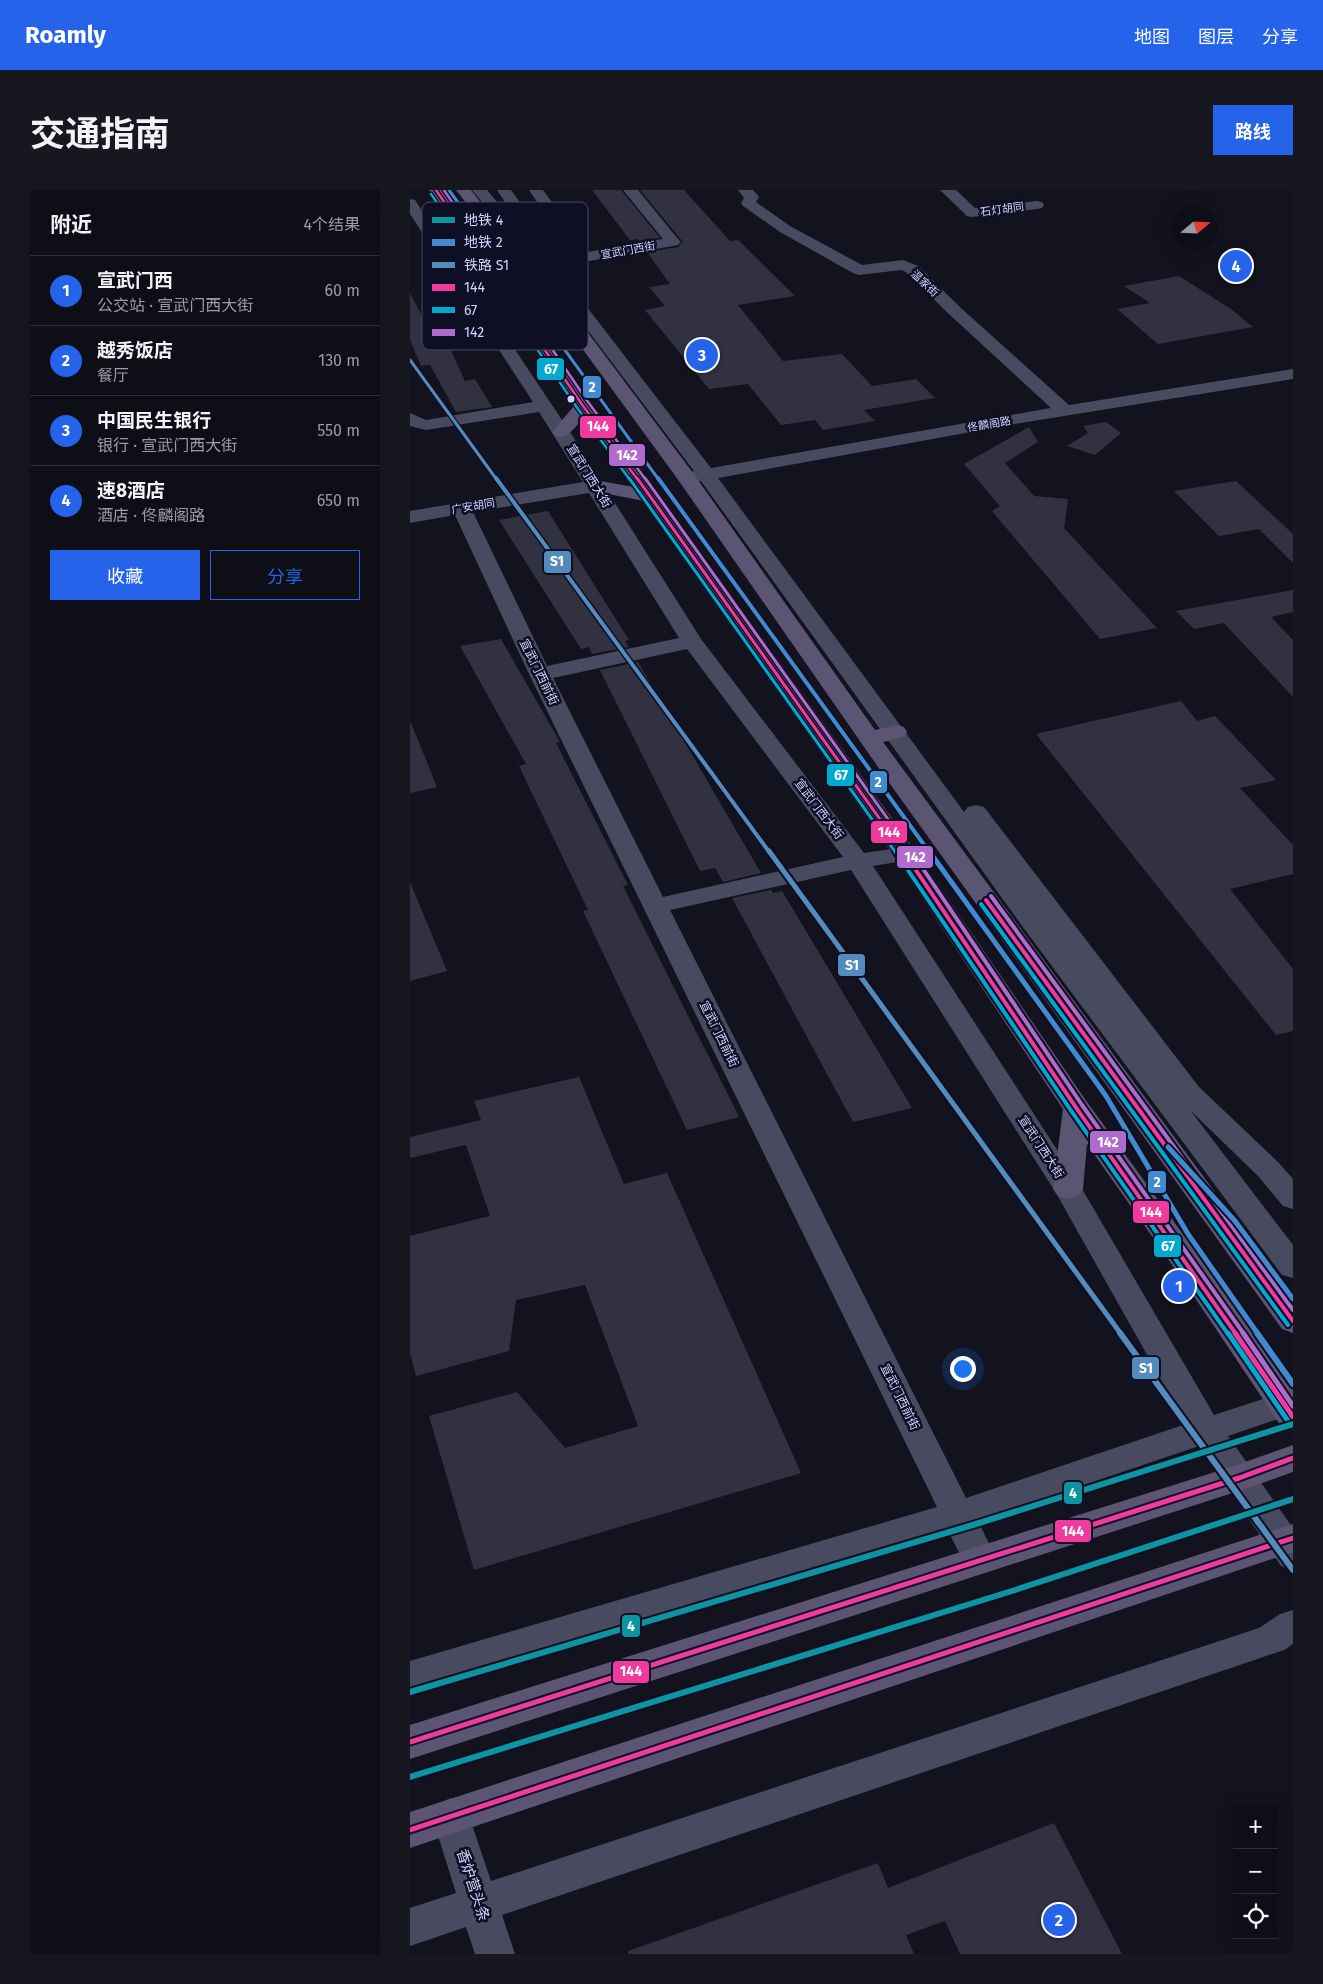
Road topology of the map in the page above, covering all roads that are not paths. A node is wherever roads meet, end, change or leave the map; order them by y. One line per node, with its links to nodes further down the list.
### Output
1 (436, 190): 9 (main road)
2 (463, 190): 10 (main road)
3 (479, 190): 11 (street)
4 (504, 190): 12 (street)
5 (536, 190): 13 (street)
6 (630, 190): 17 (street, 宣武门西街)
7 (745, 190): 25 (street, 温家街)
8 (947, 190): 15 (street, 石灯胡同)
9 (445, 202)
10 (473, 202)
11 (489, 202)
12 (512, 202)
13 (544, 202)
14 (410, 203): 16 (street, 宣武门西大街)
15 (1037, 205)
16 (422, 221)
17 (588, 257)
18 (588, 319): 28 (street)
19 (588, 345): 29 (main road)
20 (507, 350): 23 (street, 宣武门西大街)
21 (546, 350): 24 (main road)
22 (1293, 374): 25 (street, 佟麟阁路)
23 (544, 406): 26 (street); 27 (street, 宣武门西大街)
24 (583, 406): 27 (main road); 31 (main road)
25 (1065, 411): 28 (street, 佟麟阁路)
26 (410, 418)
27 (561, 432): 30 (street, 宣武门西大街)
28 (706, 474): 29 (street, 佟麟阁路); 36 (street)
29 (686, 478): 36 (main road)
30 (595, 486): 31 (main road); 32 (street, 广安胡同); 34 (street, 宣武门西大街)
31 (650, 496): 37 (main road)
32 (461, 508): 33 (street, 广安胡同); 35 (street, 宣武门西前街)
33 (410, 517)
34 (692, 642): 35 (street); 38 (street, 宣武门西大街)
35 (540, 674): 39 (street, 宣武门西前街)
36 (883, 735): 42 (street); 43 (street); 44 (main road)
37 (906, 854): 38 (street); 40 (main road)
38 (858, 861): 39 (street); 41 (street, 宣武门西大街)
39 (656, 906): 49 (street, 宣武门西前街)
40 (1077, 1109): 41 (main road); 45 (main road)
41 (1068, 1189): 46 (street, 宣武门西大街)
42 (1293, 1199)
43 (1293, 1267)
44 (1293, 1321)
45 (1290, 1408): 46 (street)
46 (1206, 1430): 48 (street, 宣武门西大街); 49 (street)
47 (1293, 1458): 48 (main road)
48 (1239, 1478): 50 (street, 宣武门西大街); 51 (main road)
49 (958, 1514): 51 (street, 宣武门西前街); 53 (street)
50 (1290, 1546): 55 (main road)
51 (980, 1560): 54 (main road)
52 (1293, 1625): 57 (street)
53 (410, 1677)
54 (410, 1742)
55 (451, 1816): 56 (main road); 57 (street, 香炉营头条)
56 (410, 1830)
57 (480, 1905): 58 (street); 59 (street, 香炉营头条)
58 (410, 1927)
59 (496, 1954)

